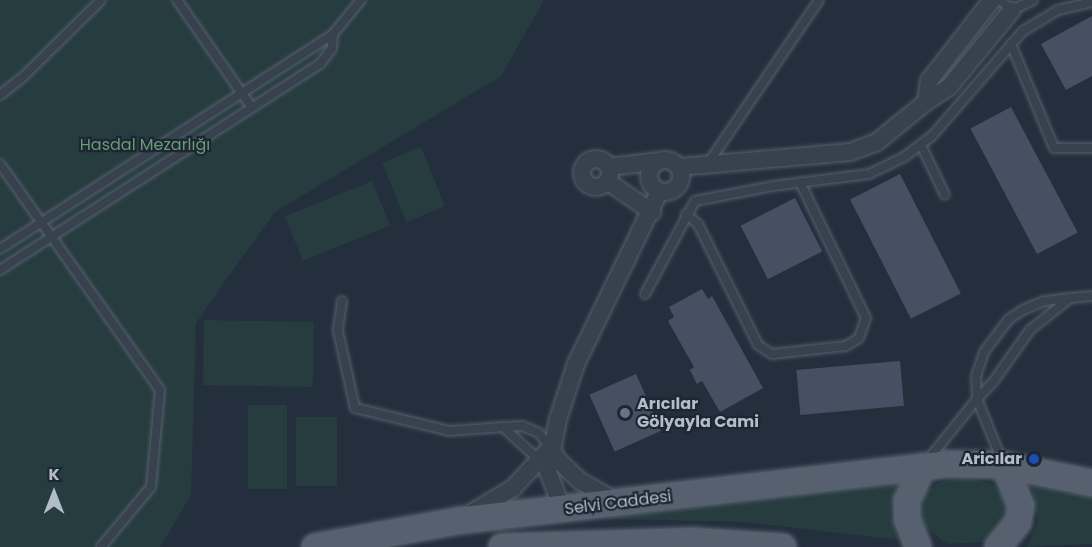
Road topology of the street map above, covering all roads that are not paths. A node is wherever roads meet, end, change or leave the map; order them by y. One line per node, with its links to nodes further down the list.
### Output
1 (101, 0): 10 (lane)
2 (177, 0): 11 (lane)
3 (361, 0): 8 (lane)
4 (819, 0): 18 (lane)
5 (992, 0): 12 (street)
6 (1092, 2): 9 (lane)
7 (1020, 3): 12 (street)
8 (333, 34): 11 (lane); 13 (lane)
9 (1011, 44): 14 (lane); 15 (lane)
10 (0, 94)
11 (242, 94): 13 (lane); 25 (lane)
12 (926, 102): 18 (street)
13 (252, 108): 26 (lane)
14 (921, 145): 20 (lane); 22 (lane)
15 (1092, 148)
16 (660, 160): 19 (street); 21 (street); 23 (street)
17 (0, 164): 25 (lane)
18 (706, 165): 19 (street)
19 (679, 167): 21 (street)
20 (800, 182): 24 (lane); 24 (lane)
21 (659, 192): 23 (street)
22 (945, 195)
23 (652, 212): 35 (street)
24 (686, 214): 29 (lane)
25 (42, 223): 26 (lane); 27 (lane)
26 (52, 237): 28 (lane); 44 (lane)
27 (0, 249)
28 (0, 270)
29 (645, 294)
30 (1092, 296): 31 (lane)
31 (1070, 298): 33 (lane); 33 (lane)
32 (342, 301): 34 (lane)
33 (977, 399): 36 (lane); 37 (lane)
34 (503, 427): 35 (lane); 35 (lane)
35 (545, 453): 39 (street); 40 (street); 42 (street)
36 (1004, 465): 37 (main road, Selvi Caddesi); 38 (main road, Selvi Caddesi); 49 (main road)
37 (922, 466): 39 (main road, Selvi Caddesi); 48 (main road)
38 (1092, 483)
39 (621, 504): 40 (main road, Selvi Caddesi)
40 (568, 509): 41 (main road, Selvi Caddesi); 43 (main road)
41 (498, 517): 42 (main road, Selvi Caddesi); 46 (main road)
42 (456, 521): 45 (main road, Selvi Caddesi)
43 (643, 541): 46 (main road, Selvi Caddesi); 47 (main road, Selvi Caddesi)
44 (101, 547)
45 (315, 547)
46 (514, 547)
47 (783, 547)
48 (918, 547)
49 (998, 547)

